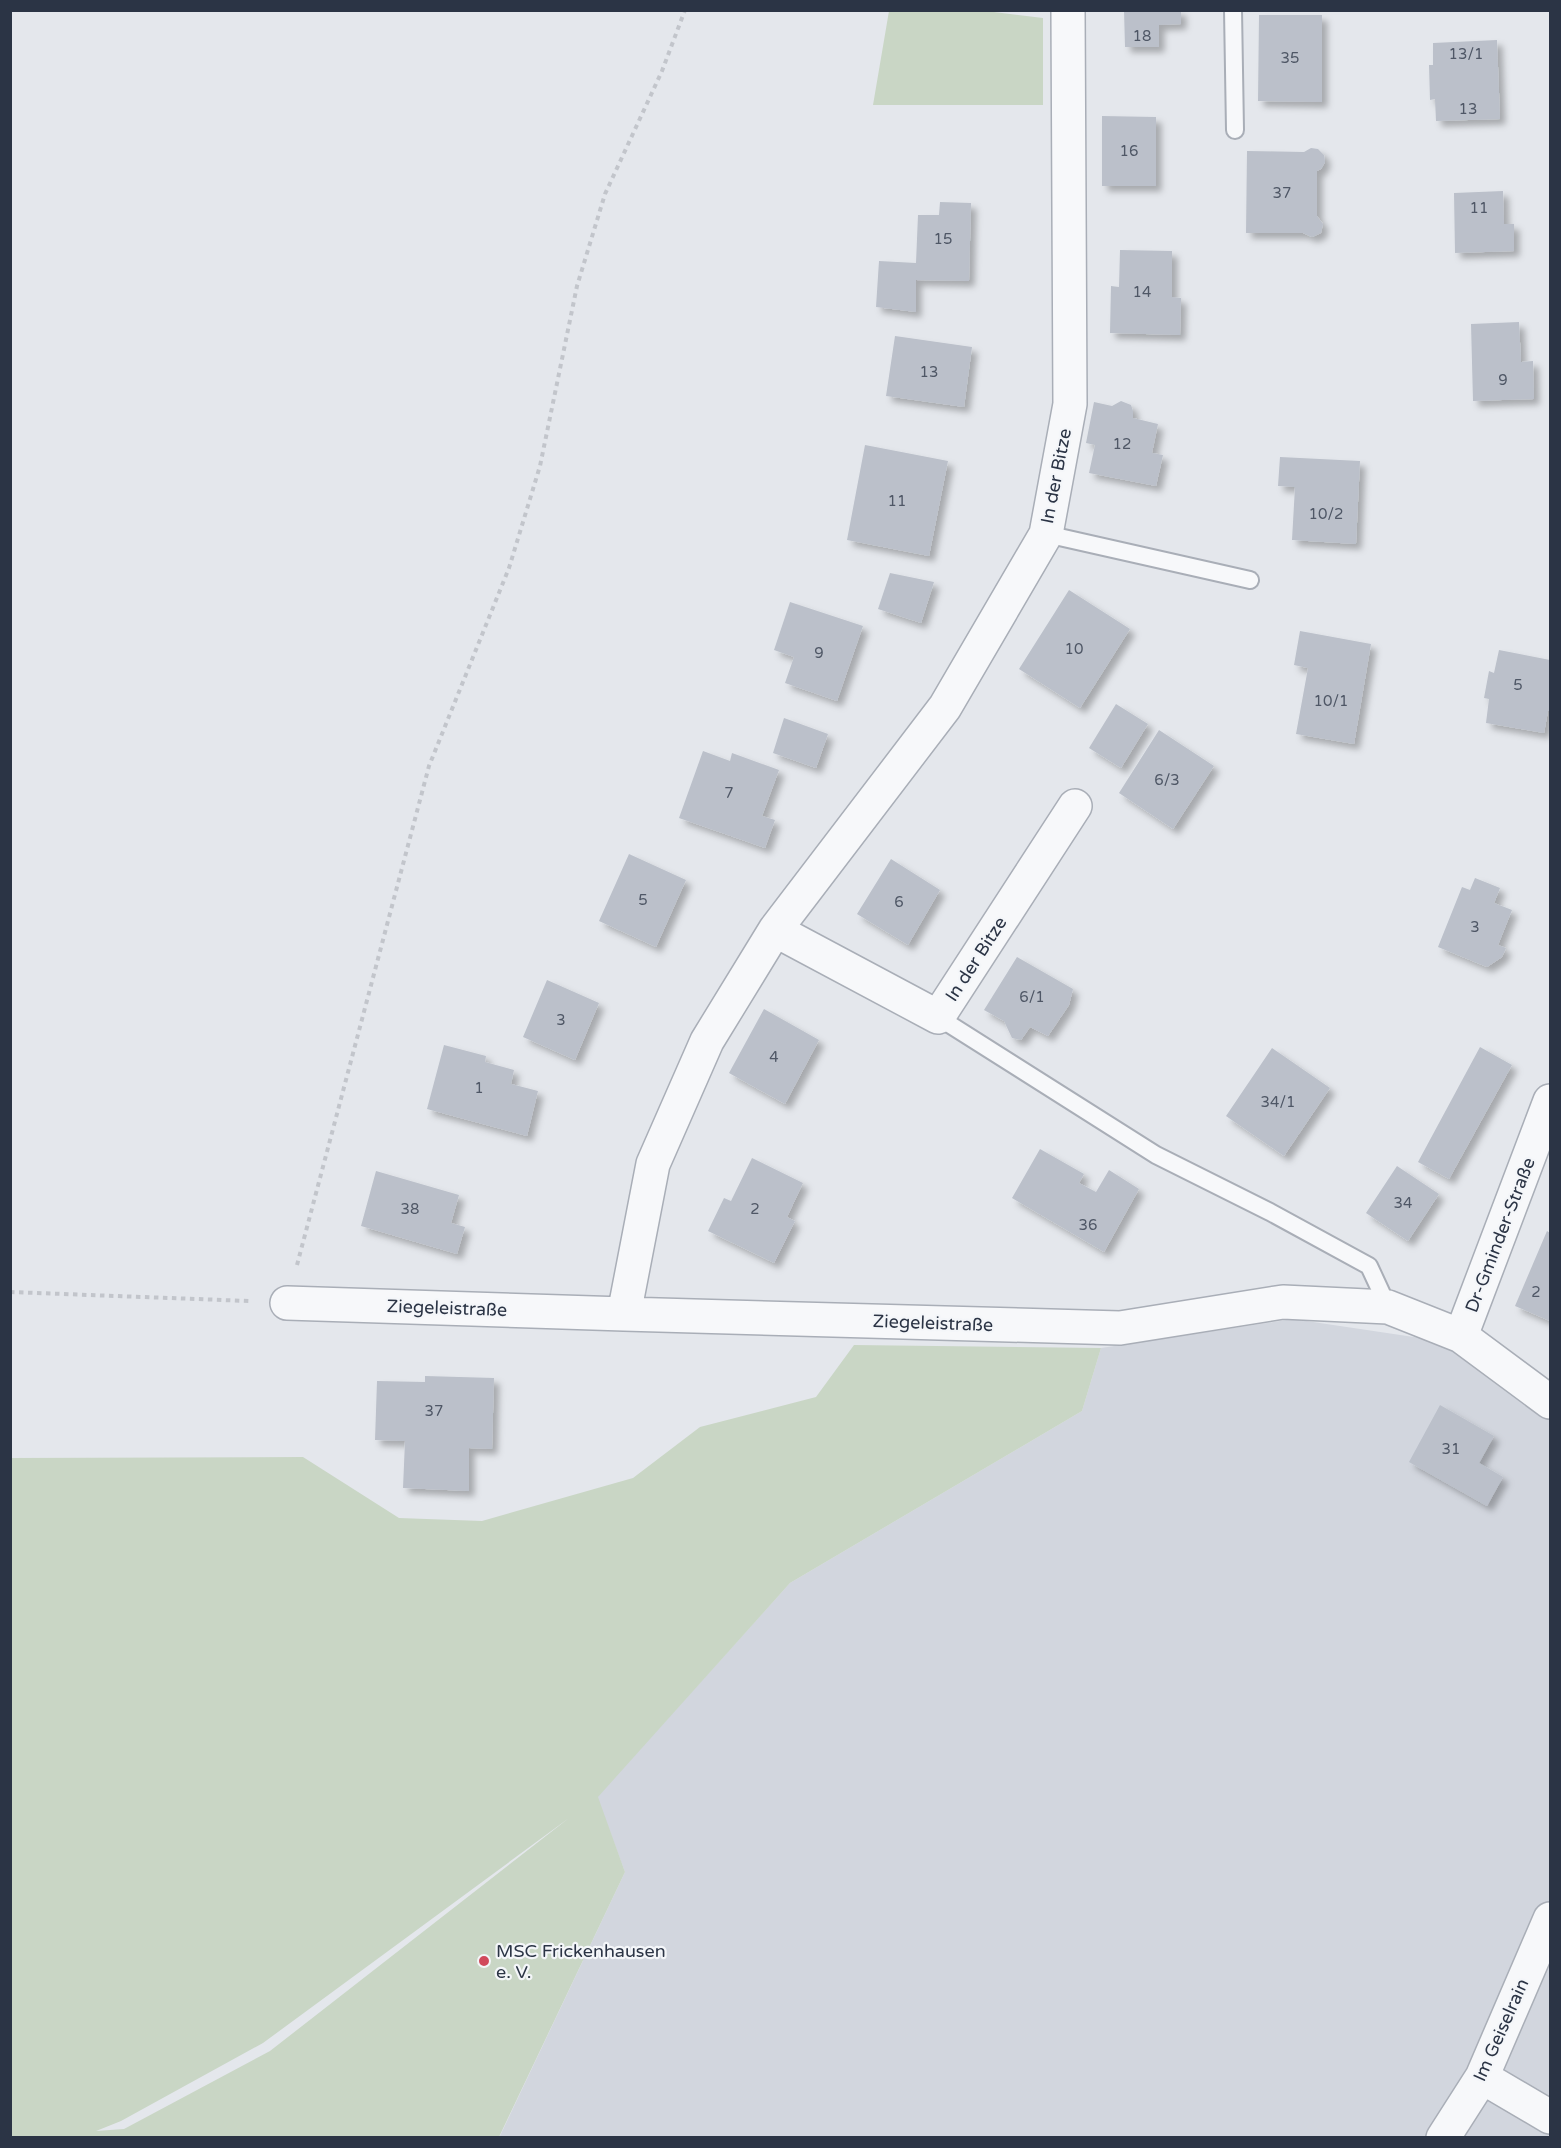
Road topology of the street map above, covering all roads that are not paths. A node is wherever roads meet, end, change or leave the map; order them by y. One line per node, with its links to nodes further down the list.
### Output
1 (1068, 10): 4 (street, In der Bitze)
2 (1233, 10): 3 (lane)
3 (1235, 130)
4 (1046, 534): 5 (lane); 7 (street, In der Bitze)
5 (1250, 580)
6 (1075, 806): 8 (street, In der Bitze)
7 (775, 930): 8 (street, In der Bitze); 12 (street, In der Bitze)
8 (938, 1017): 11 (lane)
9 (1551, 1101): 13 (street, Dr-Gminder-Straße)
10 (287, 1303): 12 (street, Ziegeleistraße)
11 (1388, 1307): 12 (street, Ziegeleistraße); 13 (street, Ziegeleistraße)
12 (624, 1314)
13 (1461, 1336): 14 (street, Ziegeleistraße)
14 (1551, 1402)
15 (1551, 1919): 16 (street, Im Geiselrain)
16 (1482, 2077): 17 (street); 18 (street, Im Geiselrain)
17 (1551, 2117)
18 (1443, 2138)

